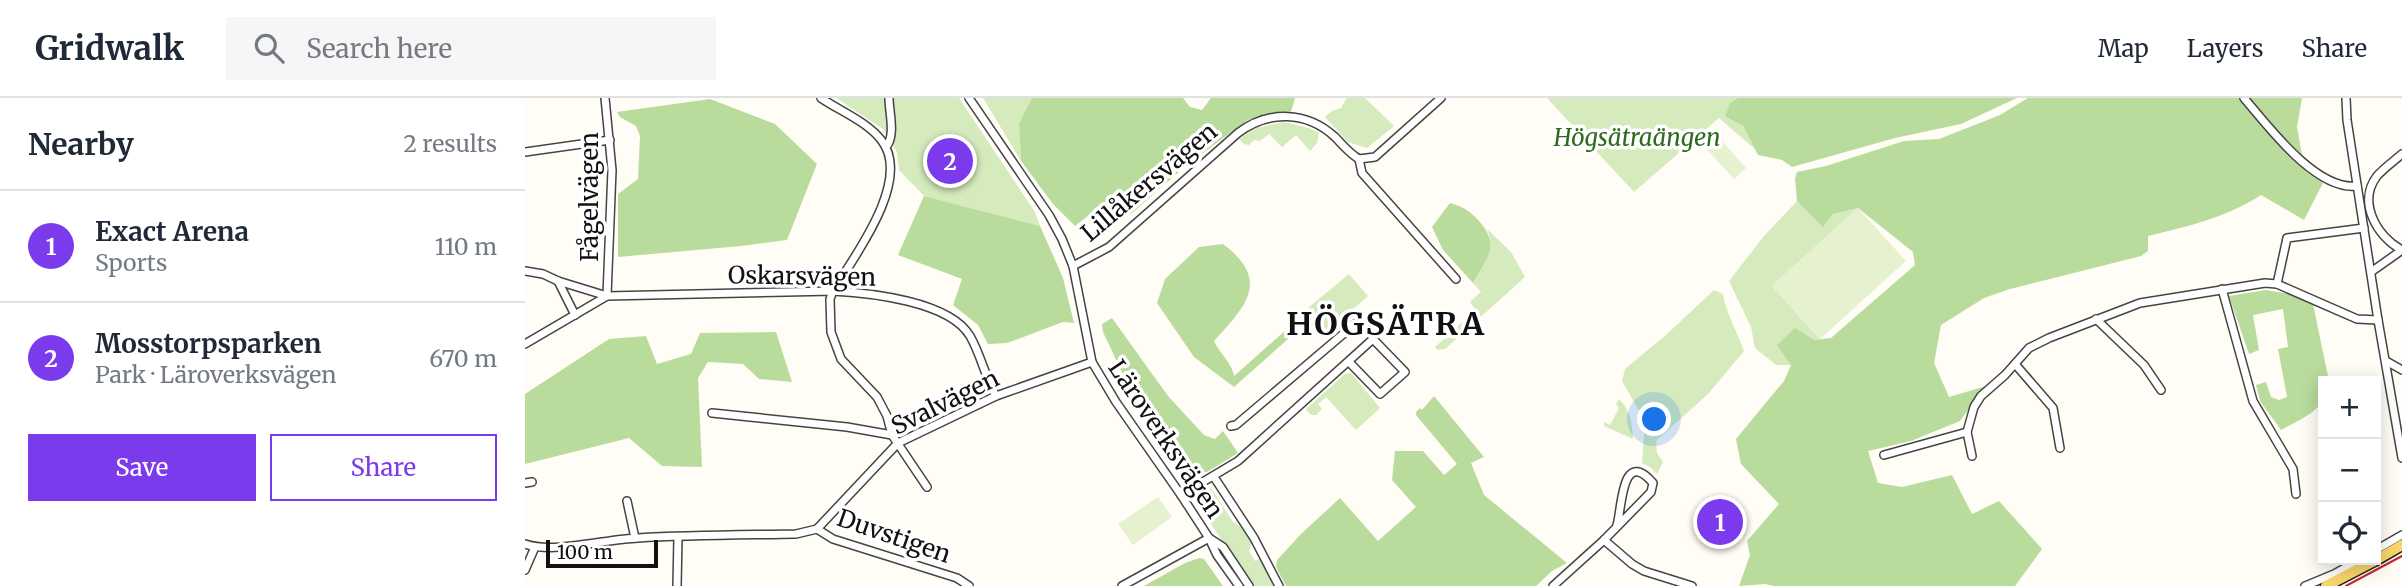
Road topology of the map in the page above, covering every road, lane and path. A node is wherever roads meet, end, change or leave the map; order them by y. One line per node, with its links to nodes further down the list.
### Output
1 (605, 98): 8 (street, Fågelvägen)
2 (821, 98): 9 (street)
3 (889, 98): 9 (street)
4 (969, 98): 16 (street, Läroverksvägen)
5 (1441, 98): 12 (street)
6 (2244, 98): 13 (street)
7 (2346, 98): 13 (street)
8 (610, 140): 10 (street); 24 (street, Fågelvägen)
9 (886, 147): 23 (street)
10 (525, 152)
11 (2402, 154): 15 (street)
12 (1359, 159): 16 (street, Lillåkersvägen); 19 (street, Lillåkersvägen)
13 (2357, 186): 14 (street)
14 (2364, 228): 18 (street); 21 (street)
15 (2402, 250): 18 (street)
16 (1073, 266): 31 (street, Läroverksvägen)
17 (525, 271): 20 (street, Oskarsvägen)
18 (2371, 272): 27 (street)
19 (1456, 279)
20 (558, 281): 24 (street, Oskarsvägen); 25 (street)
21 (2277, 284): 22 (street); 27 (street)
22 (2223, 289): 26 (street); 48 (street)
23 (833, 291): 24 (street, Oskarsvägen); 36 (street, Oskarsvägen); 40 (street)
24 (607, 296): 25 (street)
25 (575, 315): 29 (street)
26 (2096, 319): 33 (street); 35 (street)
27 (2378, 320): 30 (street)
28 (1373, 339): 32 (street); 32 (street); 38 (street)
29 (525, 344)
30 (2386, 361): 34 (street); 45 (street)
31 (1092, 362): 36 (street, Svalvägen); 49 (street, Läroverksvägen)
32 (1349, 362): 46 (street)
33 (2015, 364): 39 (street); 42 (street)
34 (2402, 370)
35 (2161, 390)
36 (996, 396): 41 (street, Svalvägen)
37 (712, 413): 40 (street)
38 (1231, 426)
39 (1967, 432): 43 (street); 44 (street)
40 (892, 435): 41 (street)
41 (898, 443): 47 (street); 52 (street, Svalvägen)
42 (2060, 449)
43 (1884, 455)
44 (1972, 456)
45 (2402, 458)
46 (1214, 477): 49 (street); 71 (street)
47 (927, 487)
48 (2296, 494)
49 (1181, 495): 56 (street, Läroverksvägen)
50 (627, 501): 55 (street)
51 (1617, 525): 51 (street); 57 (street)
52 (817, 529): 54 (street); 67 (street, Duvstigen)
53 (2402, 535): 61 (street)
54 (678, 537): 55 (street); 66 (street)
55 (635, 538): 60 (street)
56 (1209, 538): 68 (street); 69 (street, Läroverksvägen); 70 (street, Läroverksvägen)
57 (1604, 540): 72 (street); 73 (street)
58 (525, 544): 60 (street)
59 (2402, 545): 62 (main road)
60 (535, 547): 65 (street)
61 (2381, 547)
62 (2381, 557)
63 (2349, 565): 74 (street)
64 (2366, 565): 75 (main road)
65 (525, 570)
66 (677, 586)
67 (969, 586)
68 (1122, 586)
69 (1239, 586)
70 (1249, 586)
71 (1279, 586)
72 (1553, 586)
73 (1692, 586)
74 (2305, 586)
75 (2326, 586)

